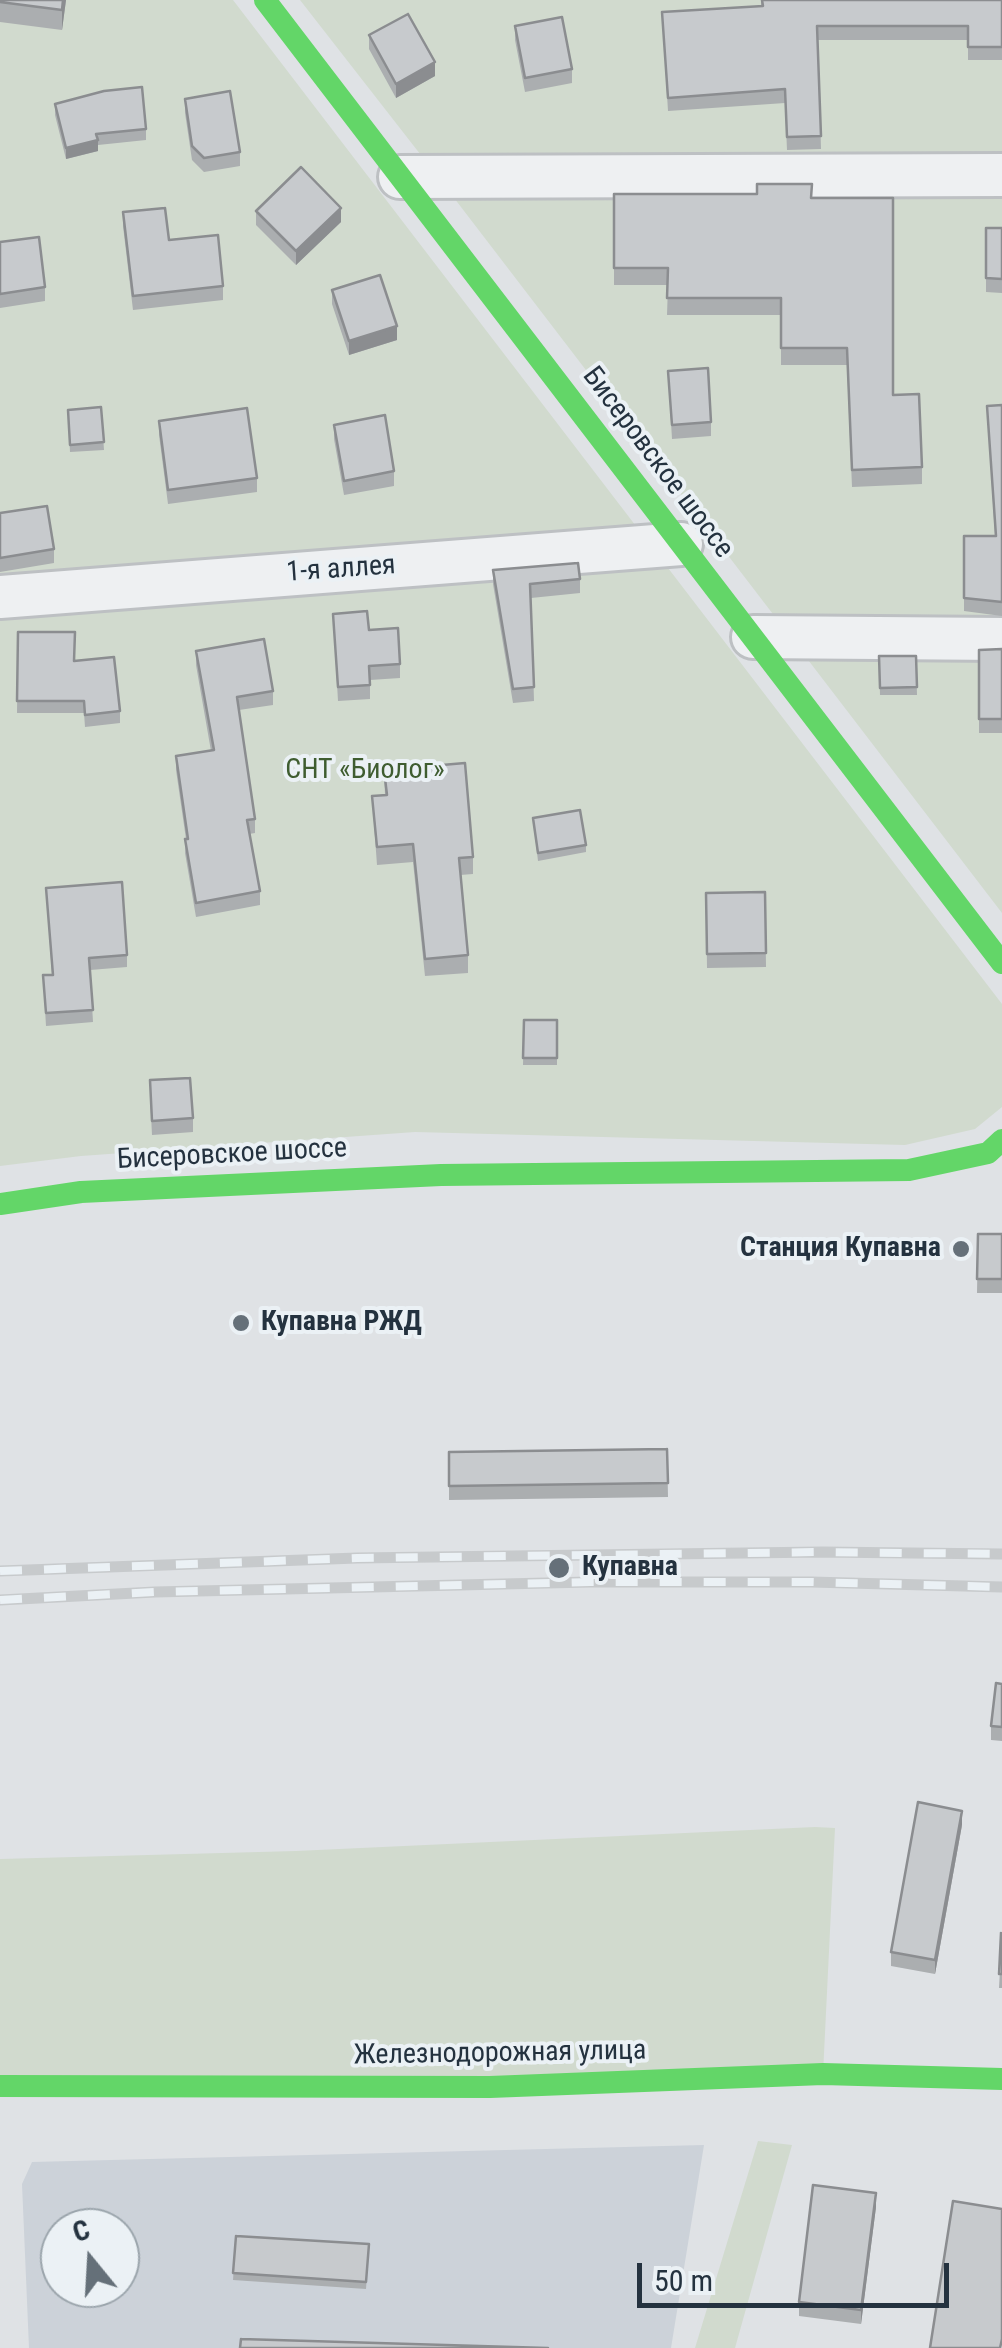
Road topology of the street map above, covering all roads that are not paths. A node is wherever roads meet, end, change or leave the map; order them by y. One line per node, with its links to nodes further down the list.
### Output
1 (265, 0): 3 (main road, Бисеровское шоссе)
2 (1002, 175): 3 (street)
3 (400, 177): 4 (main road, Бисеровское шоссе)
4 (681, 544): 5 (street, 1-я аллея); 6 (main road, Бисеровское шоссе)
5 (0, 597)
6 (753, 637): 7 (street); 8 (main road, Бисеровское шоссе)
7 (1002, 639)
8 (1002, 962)
9 (1002, 1140): 10 (main road, Бисеровское шоссе)
10 (909, 1170): 11 (street); 12 (main road, Бисеровское шоссе)
11 (1002, 1177)
12 (0, 1204)
13 (1002, 2079): 14 (main road, Железнодорожная улица)
14 (0, 2086)

